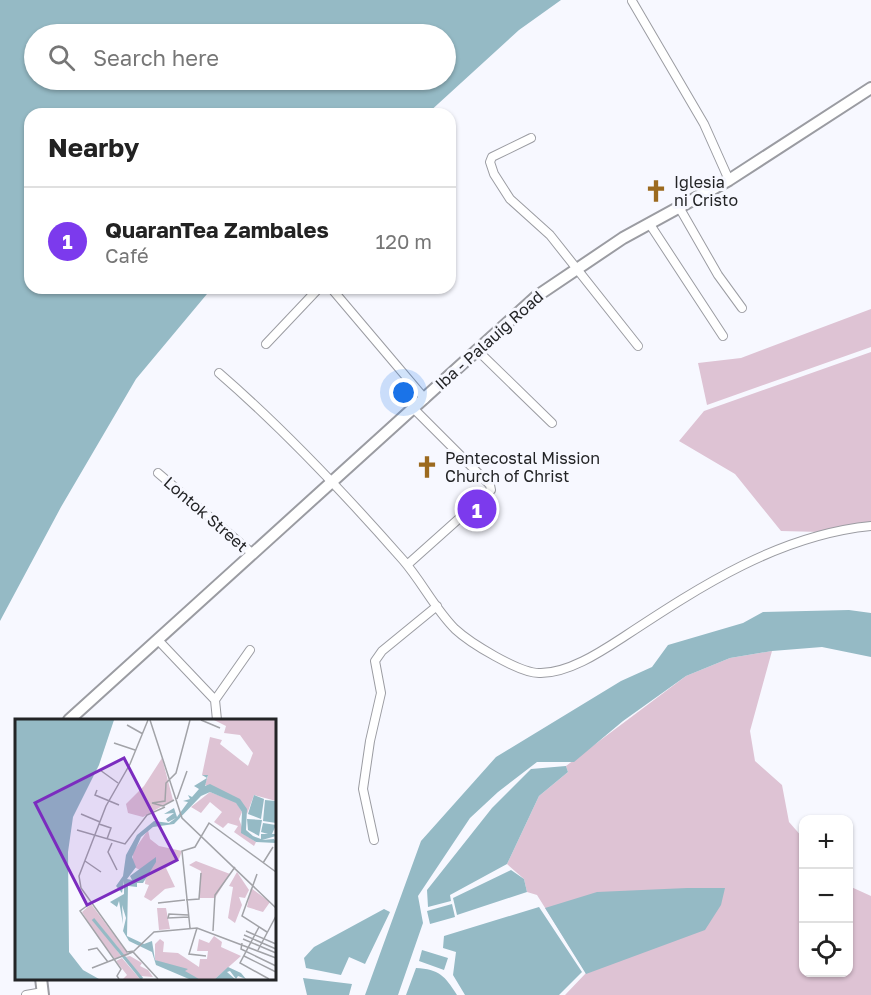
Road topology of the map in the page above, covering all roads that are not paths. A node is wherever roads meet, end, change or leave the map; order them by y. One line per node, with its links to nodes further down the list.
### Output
1 (632, 2): 4 (street)
2 (871, 88): 4 (main road, Iba - Palauig Road)
3 (531, 138): 7 (street)
4 (729, 180): 5 (main road, Iba - Palauig Road)
5 (679, 207): 6 (main road, Iba - Palauig Road); 10 (street)
6 (649, 223): 7 (main road, Iba - Palauig Road); 11 (street)
7 (574, 268): 13 (street); 14 (main road, Iba - Palauig Road)
8 (313, 294): 12 (street)
9 (336, 294): 16 (street)
10 (742, 308)
11 (723, 336)
12 (266, 344)
13 (638, 346)
14 (477, 350): 16 (main road, Iba - Palauig Road); 18 (street)
15 (219, 373): 20 (street)
16 (425, 399): 17 (main road, Iba - Palauig Road)
17 (414, 409): 20 (main road, Iba - Palauig Road); 23 (street)
18 (552, 423)
19 (159, 473): 22 (street, Lontok Street)
20 (334, 481): 22 (main road, Iba - Palauig Road); 23 (street)
21 (871, 526): 24 (street)
22 (253, 554): 25 (main road, Iba - Palauig Road)
23 (407, 565): 24 (street)
24 (437, 606): 30 (street)
25 (158, 640): 27 (street); 28 (main road, Iba - Palauig Road)
26 (250, 650): 27 (street)
27 (215, 700): 29 (street)
28 (70, 719)
29 (217, 719)
30 (374, 840)
31 (43, 994): 32 (street)
32 (26, 995)

